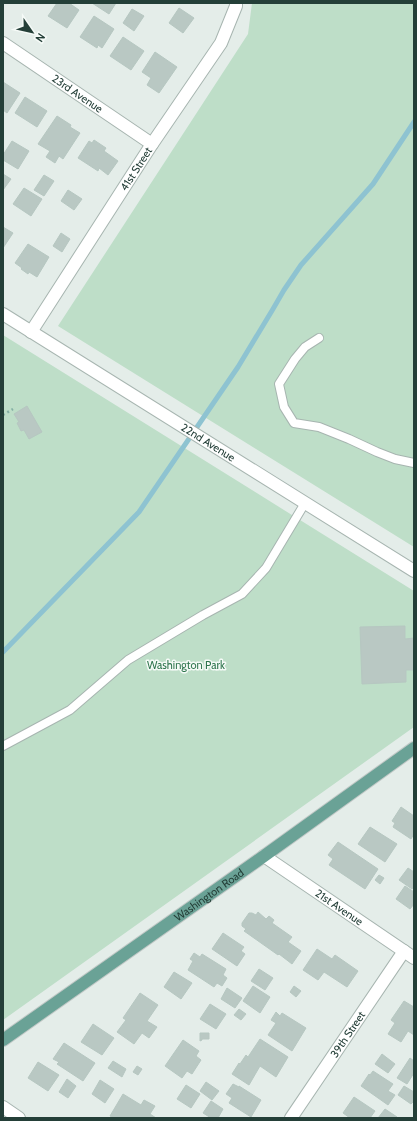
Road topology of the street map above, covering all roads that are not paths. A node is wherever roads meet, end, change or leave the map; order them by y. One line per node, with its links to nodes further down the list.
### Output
1 (236, 3): 3 (street, 41st Street)
2 (3, 43): 3 (street, 23rd Avenue)
3 (152, 144): 5 (street, 41st Street)
4 (3, 314): 5 (street, 22nd Avenue)
5 (31, 332): 8 (street, 22nd Avenue)
6 (319, 338): 7 (lane)
7 (414, 463)
8 (305, 503): 9 (street, 22nd Avenue); 10 (lane)
9 (414, 570)
10 (3, 746)
11 (414, 748): 12 (main road, Washington Road)
12 (264, 856): 13 (street, 21st Avenue); 15 (main road, Washington Road)
13 (404, 951): 14 (street, 21st Avenue); 18 (street, 39th Street)
14 (414, 958)
15 (3, 1040)
16 (3, 1107): 17 (street)
17 (19, 1118)
18 (291, 1118)

